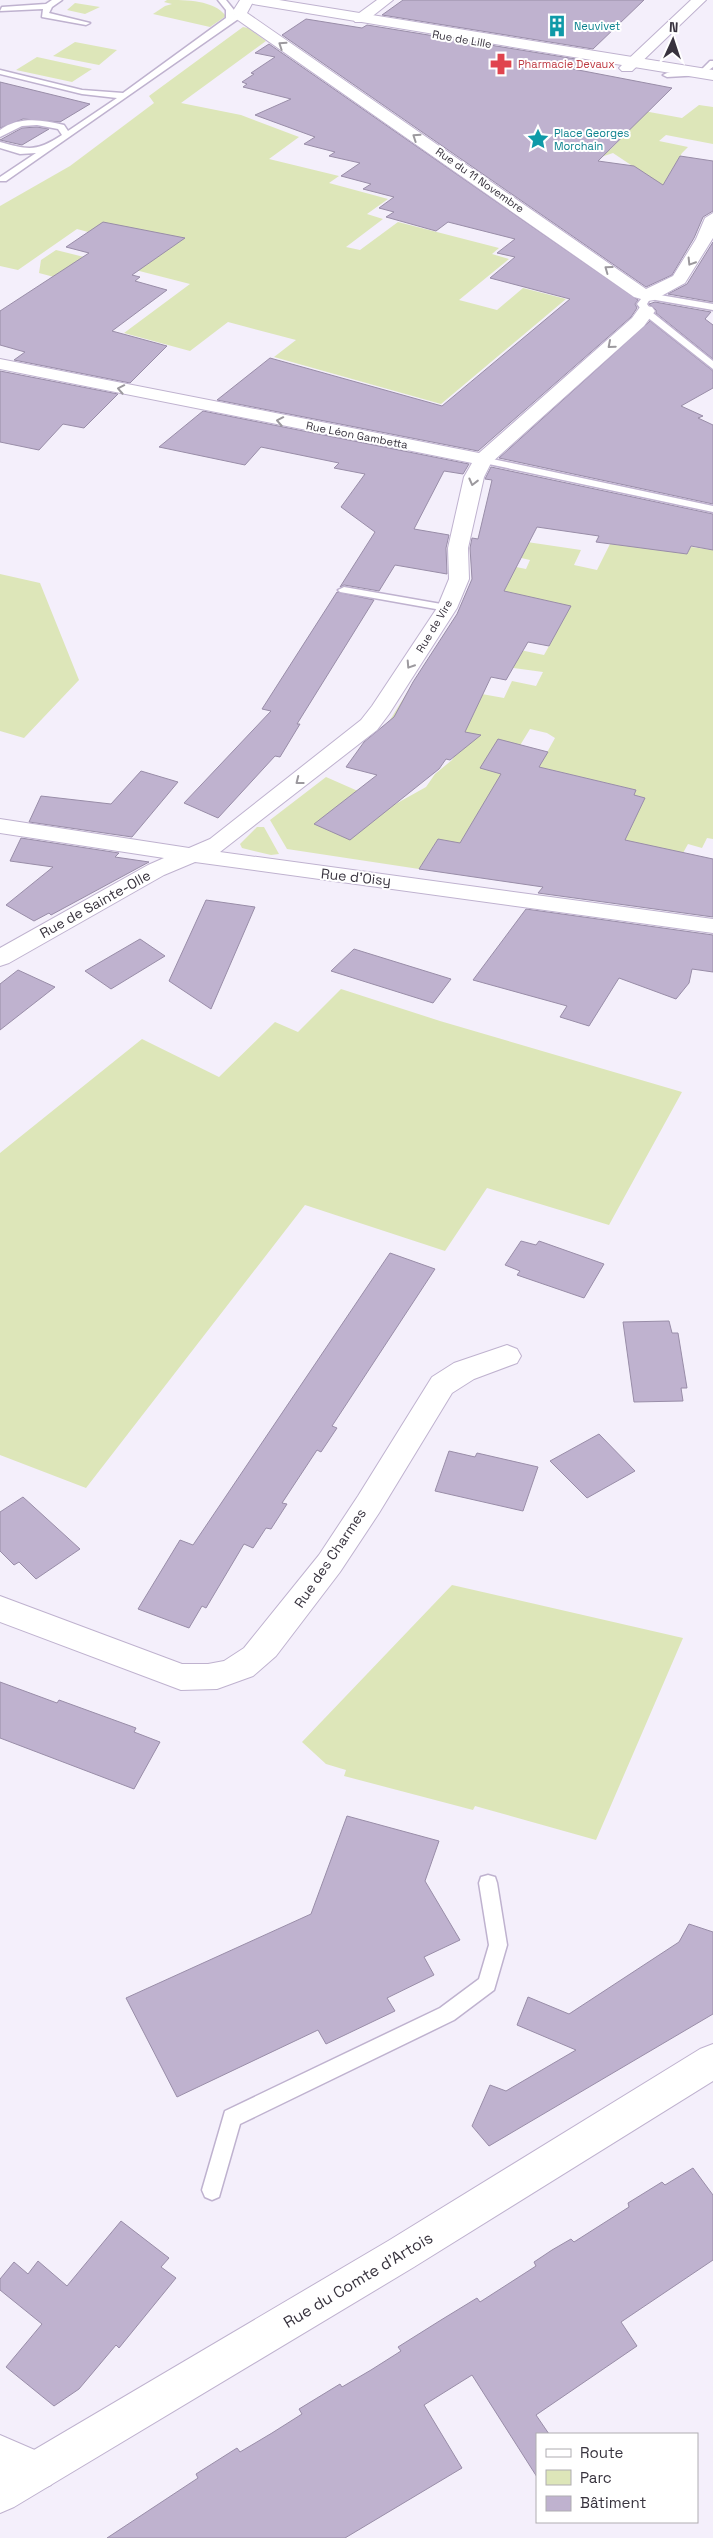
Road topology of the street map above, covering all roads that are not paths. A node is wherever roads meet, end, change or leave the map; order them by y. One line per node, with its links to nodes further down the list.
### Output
1 (58, 0): 7 (lane)
2 (222, 0): 9 (lane)
3 (247, 0): 9 (street)
4 (253, 0): 10 (street, Rue de Lille)
5 (386, 0): 10 (street)
6 (699, 0): 12 (street)
7 (48, 6): 8 (lane); 11 (lane)
8 (2, 9)
9 (235, 17): 15 (lane); 22 (street, Rue du 11 Novembre, one-way to 9)
10 (360, 19): 12 (street, Rue de Lille)
11 (86, 23)
12 (631, 65): 14 (street, Rue de Lille); 14 (street, Rue de Lille)
13 (0, 72): 15 (lane)
14 (710, 74)
15 (125, 96): 17 (lane)
16 (0, 134): 17 (lane)
17 (67, 135): 19 (lane)
18 (0, 145): 19 (lane)
19 (46, 150): 20 (lane)
20 (3, 178)
21 (713, 218): 22 (street, Rue de Vire, one-way to 22)
22 (647, 304): 23 (lane); 25 (lane, Rue du 11 Novembre); 26 (street, Rue de Vire, one-way to 26)
23 (713, 307)
24 (0, 364): 26 (street, Rue Léon Gambetta, one-way to 24)
25 (713, 366)
26 (483, 460): 27 (lane, Rue Léon Gambetta); 29 (street, Rue de Vire, one-way to 29)
27 (713, 509)
28 (344, 590): 29 (lane)
29 (447, 608): 31 (street, Rue de Vire, one-way to 31)
30 (0, 826): 31 (street, Rue d'Oisy)
31 (192, 855): 32 (street, Rue d'Oisy); 33 (street, Rue de Sainte-Olle)
32 (713, 926)
33 (0, 958)
34 (507, 1356): 35 (street, Rue des Charmes)
35 (0, 1608)
36 (488, 1883): 38 (lane)
37 (713, 2061): 40 (street, Rue du Comte d'Artois)
38 (212, 2190)
39 (0, 2455): 40 (street)
40 (37, 2471): 41 (street, Rue du Comte d'Artois)
41 (0, 2493)

